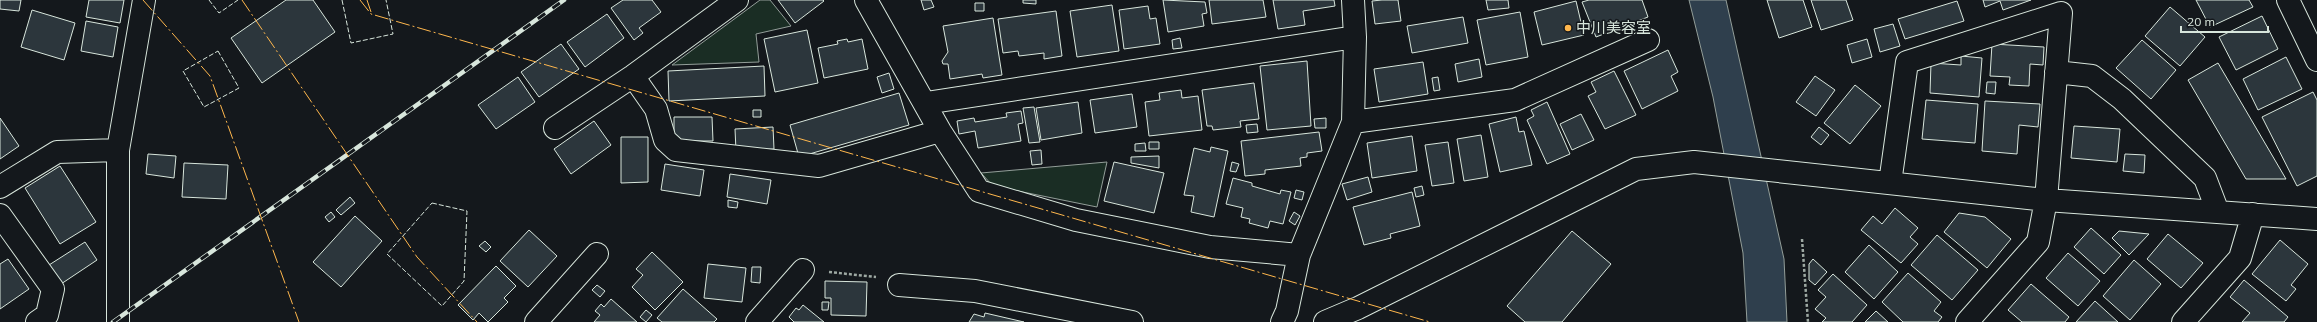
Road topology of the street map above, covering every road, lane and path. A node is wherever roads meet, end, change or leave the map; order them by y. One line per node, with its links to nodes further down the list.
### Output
1 (144, 0): 15 (street)
2 (737, 0): 10 (street)
3 (866, 0): 11 (street)
4 (1353, 0): 6 (street)
5 (2288, 0): 8 (street)
6 (1355, 36): 11 (street); 12 (street)
7 (1648, 40): 12 (street)
8 (2317, 60)
9 (2056, 72): 16 (street); 18 (street); 19 (street)
10 (633, 76): 13 (street); 14 (street)
11 (926, 102): 14 (street)
12 (1353, 122): 25 (street)
13 (554, 128)
14 (940, 131): 25 (street)
15 (118, 150): 17 (street); 30 (street)
16 (1890, 183): 18 (street); 35 (street)
17 (0, 187)
18 (2046, 200): 19 (street); 37 (street)
19 (2218, 212): 20 (street)
20 (2253, 214): 22 (street); 38 (street)
21 (0, 215): 29 (street)
22 (2317, 218)
23 (1802, 239): 36 (path)
24 (597, 254): 31 (street)
25 (1299, 255): 34 (street)
26 (803, 270): 27 (path); 32 (street)
27 (899, 285): 28 (street)
28 (1081, 317): 33 (street)
29 (37, 322)
30 (118, 322)
31 (536, 322)
32 (757, 322)
33 (1132, 322)
34 (1282, 322)
35 (1324, 322)
36 (1808, 322)
37 (1966, 322)
38 (2183, 322)

